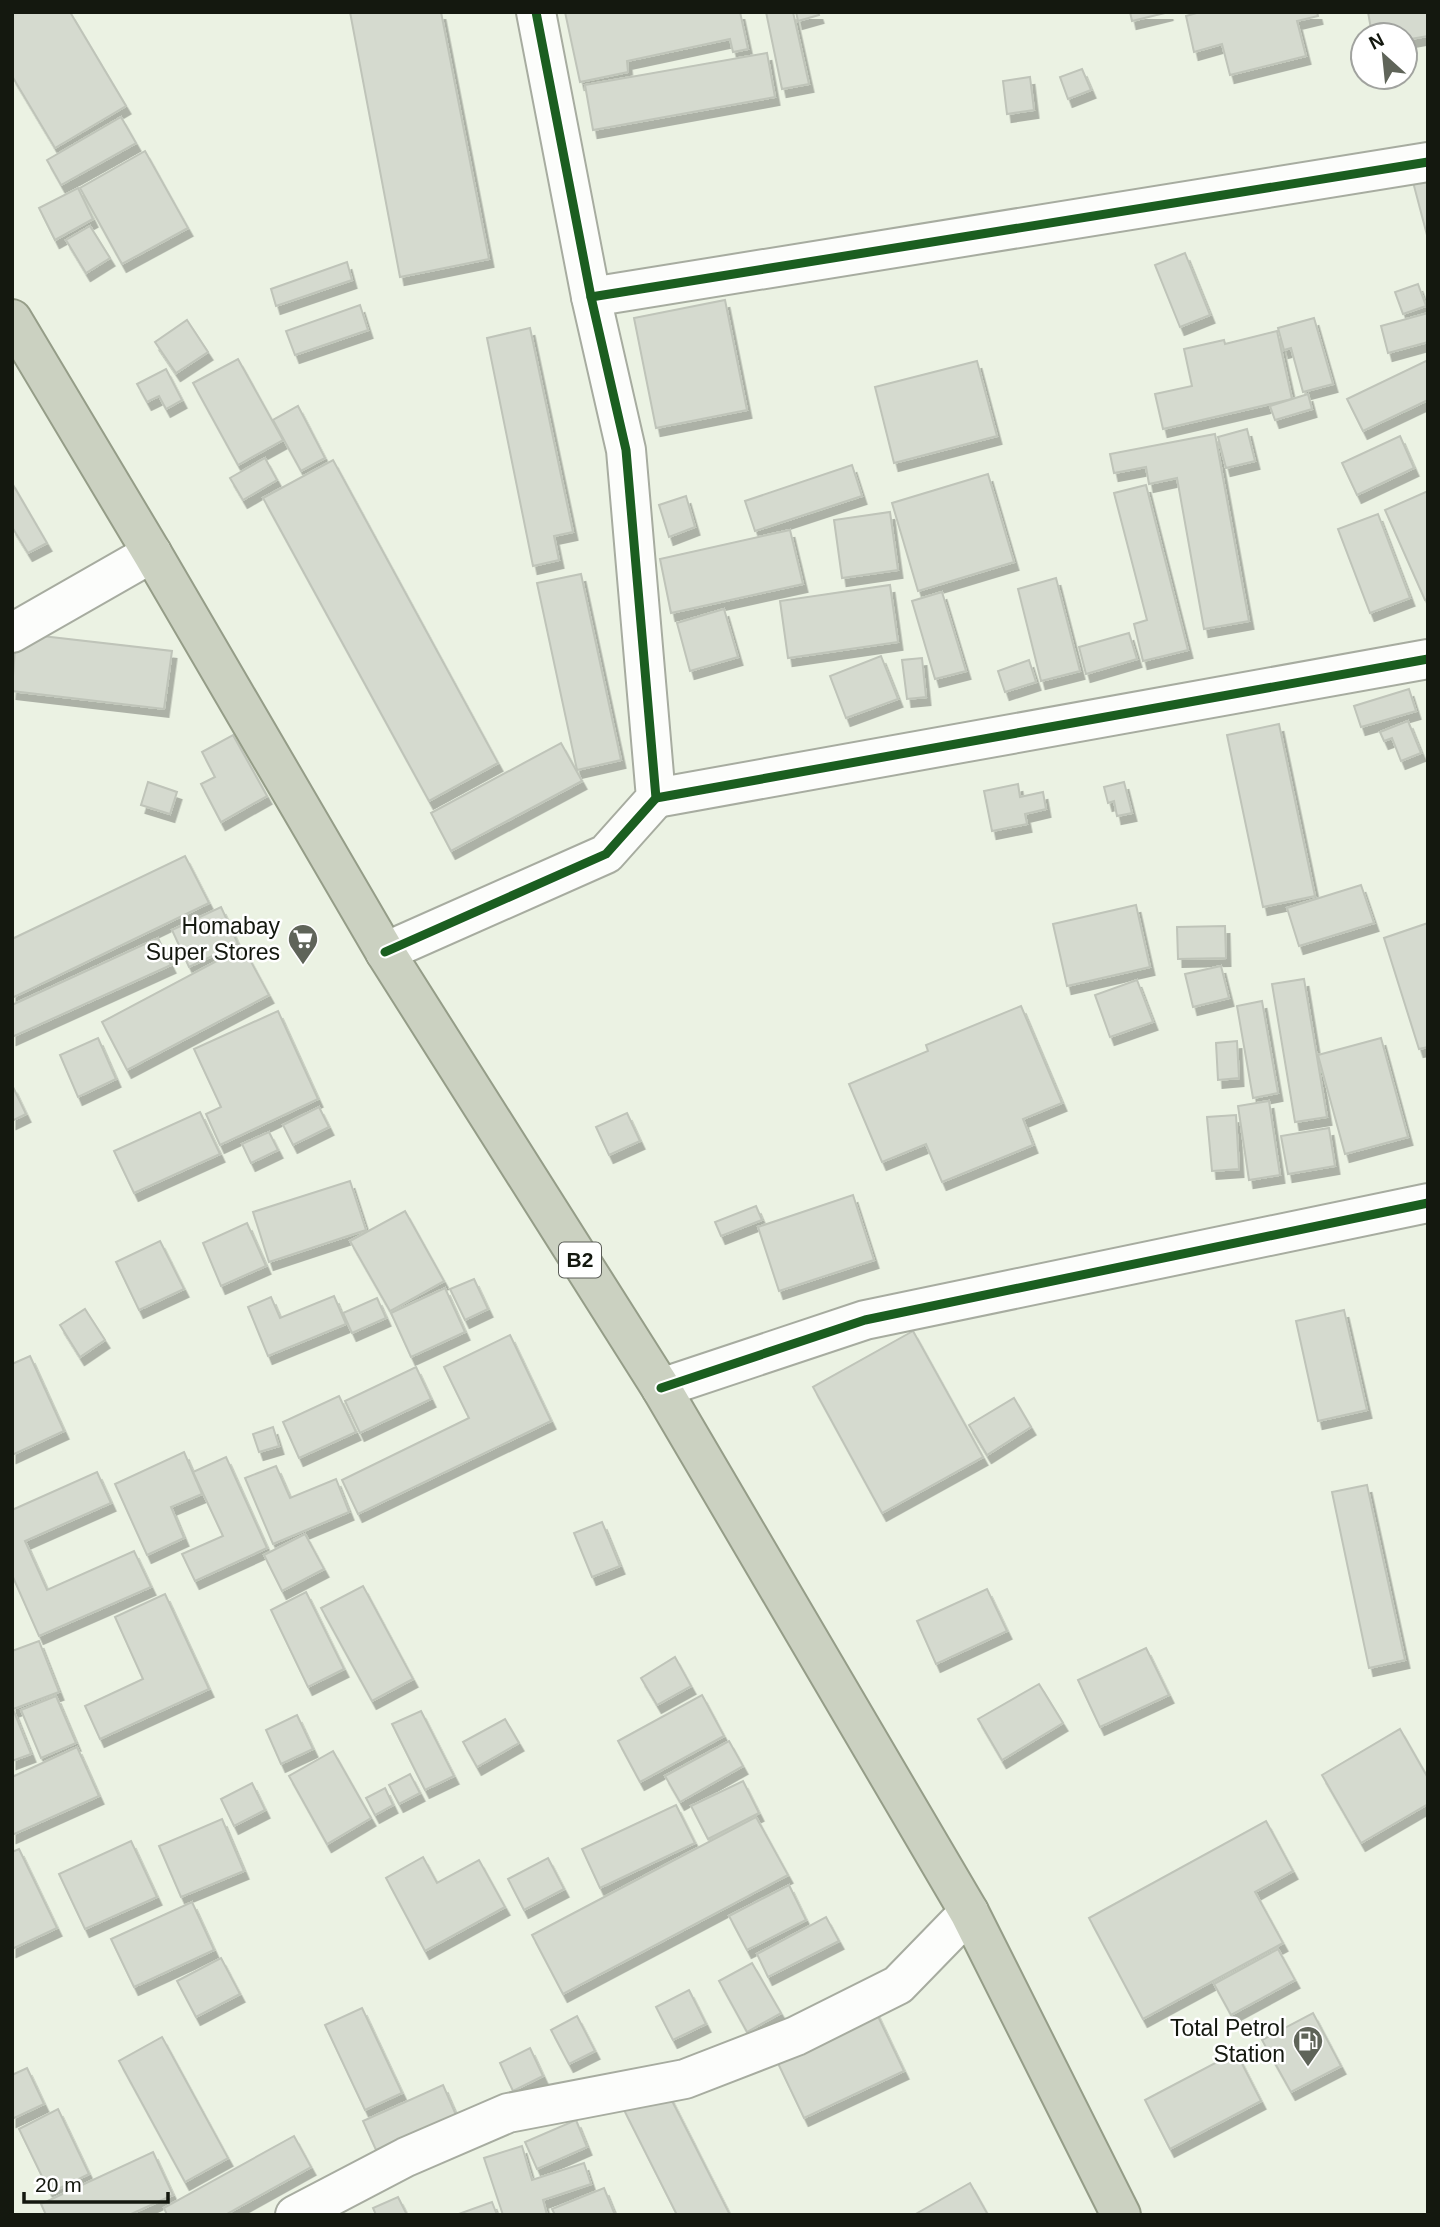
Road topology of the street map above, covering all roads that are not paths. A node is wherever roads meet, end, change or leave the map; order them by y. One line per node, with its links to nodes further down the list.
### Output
1 (536, 12): 3 (street)
2 (1428, 162): 3 (street)
3 (591, 297): 8 (street)
4 (12, 319): 5 (highway, B2)
5 (152, 553): 6 (street); 9 (highway, B2)
6 (12, 634)
7 (1428, 659): 8 (street)
8 (656, 798): 9 (street)
9 (385, 952): 11 (highway, B2)
10 (1428, 1203): 11 (street)
11 (661, 1388): 12 (highway, B2)
12 (969, 1912): 13 (street); 14 (highway, B2)
13 (295, 2215)
14 (1121, 2215)

